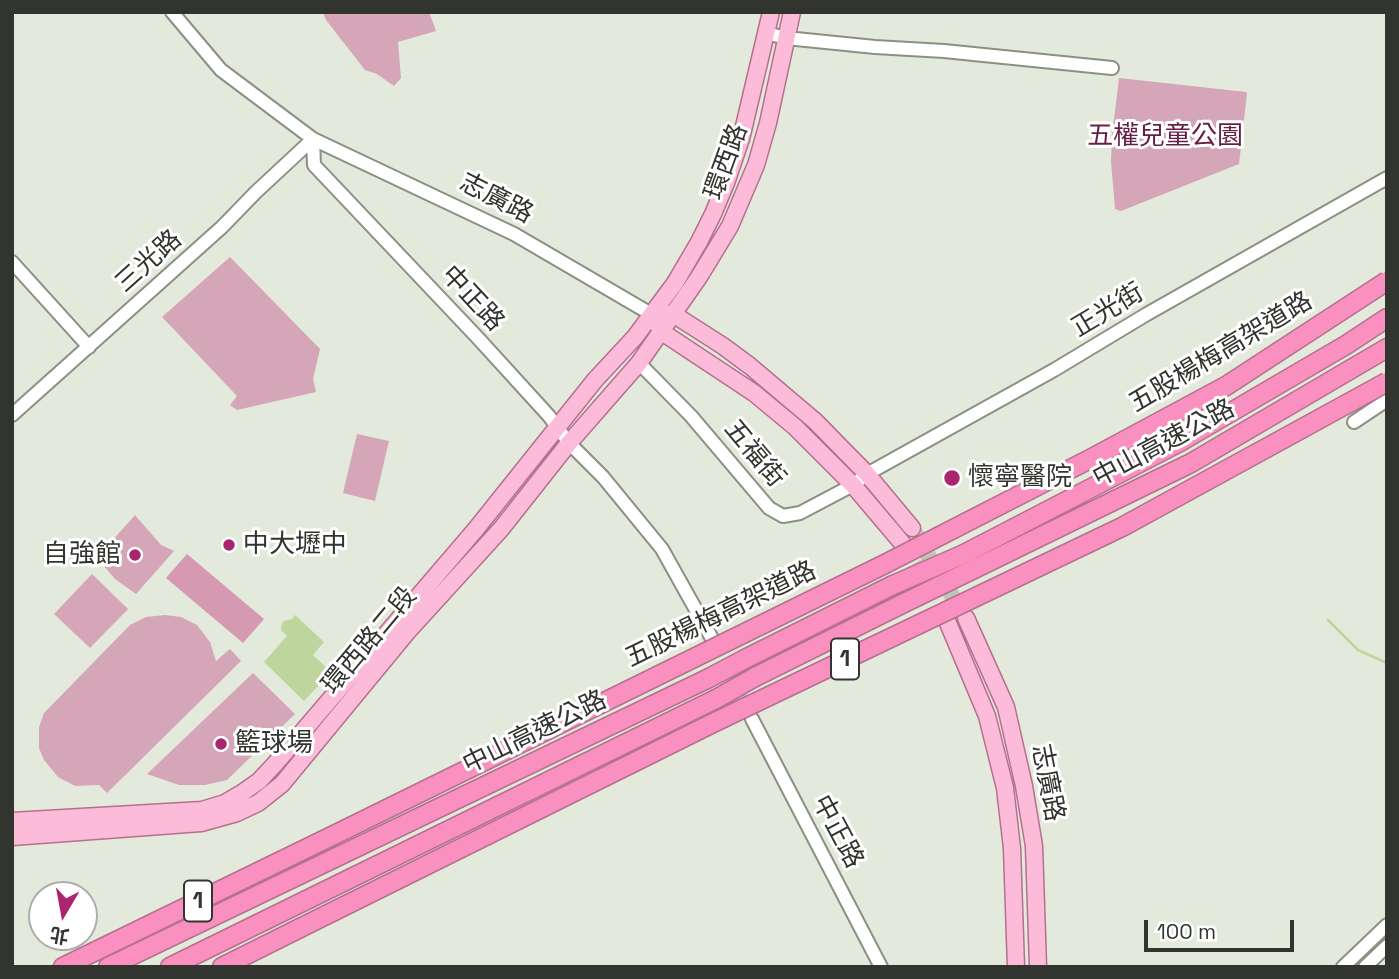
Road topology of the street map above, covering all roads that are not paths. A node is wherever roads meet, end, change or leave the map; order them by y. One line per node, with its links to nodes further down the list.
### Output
1 (172, 12): 7 (street)
2 (771, 12): 4 (main road, 環西路)
3 (792, 12): 5 (main road, 環西路)
4 (766, 33): 5 (street); 11 (main road, 環西路)
5 (786, 38): 6 (street); 12 (main road, 環西路)
6 (1112, 68)
7 (313, 139): 11 (street, 志廣路); 15 (street, 三光路); 22 (street, 中正路)
8 (1387, 178): 24 (street, 正光街)
9 (12, 262): 15 (street)
10 (1387, 281): 36 (highway, 五股楊梅高架道路 / 1, bridge)
11 (652, 314): 12 (main road); 14 (main road); 22 (main road, 環西路二段)
12 (673, 314): 14 (main road, 環西路二段); 24 (main road)
13 (1387, 318): 37 (highway, 中山高速公路 / 1, bridge)
14 (662, 332): 17 (main road, 環西路二段); 25 (main road)
15 (89, 346): 20 (street, 三光路)
16 (1387, 348): 38 (highway, 中山高速公路 / 1, bridge)
17 (639, 363): 23 (main road, 環西路二段); 25 (street, 五福街)
18 (1387, 382): 39 (highway, 1, bridge)
19 (1387, 400): 21 (street)
20 (12, 415)
21 (1354, 422)
22 (558, 426): 23 (street, 中正路); 32 (main road, 環西路二段)
23 (569, 443): 30 (street, 中正路); 33 (main road, 環西路二段)
24 (867, 474): 25 (street, 正光街); 26 (main road)
25 (853, 485): 27 (main road)
26 (912, 528)
27 (902, 543)
28 (966, 618): 42 (main road, 志廣路)
29 (948, 623): 41 (main road, 志廣路)
30 (715, 644)
31 (752, 719): 40 (street, 中正路)
32 (12, 821)
33 (12, 837)
34 (1387, 925): 43 (street)
35 (1387, 946): 44 (street)
36 (63, 967)
37 (108, 967)
38 (170, 967)
39 (222, 967)
40 (881, 967)
41 (1016, 967)
42 (1038, 967)
43 (1343, 967)
44 (1365, 967)

